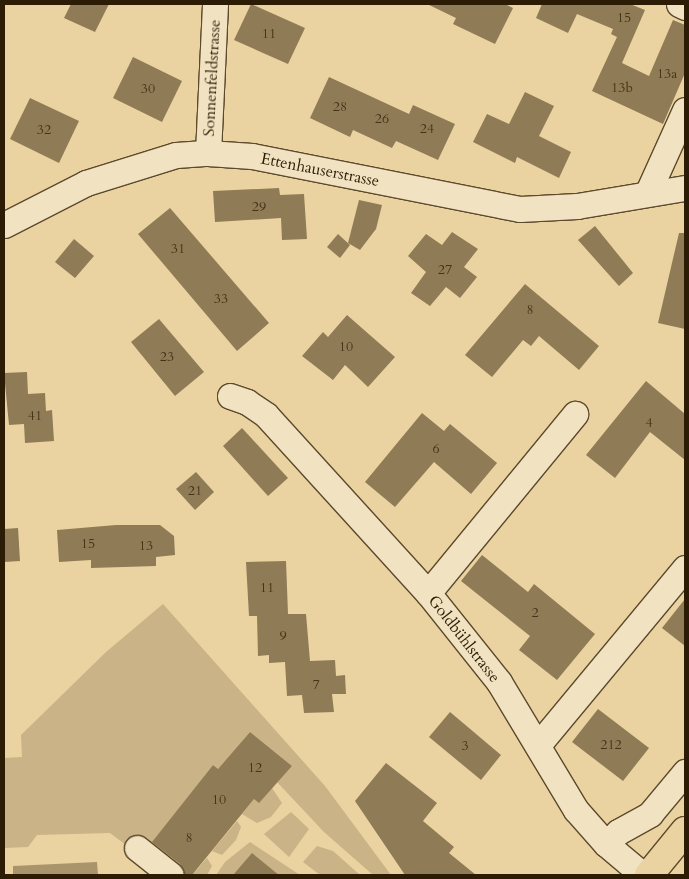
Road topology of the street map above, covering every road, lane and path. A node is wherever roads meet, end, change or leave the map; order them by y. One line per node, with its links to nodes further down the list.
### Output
1 (215, 4): 5 (street, Sonnenfeldstrasse)
2 (679, 4): 3 (street)
3 (685, 7)
4 (685, 110): 7 (street)
5 (208, 153): 7 (street, Ettenhauserstrasse); 8 (street, Ettenhauserstrasse)
6 (685, 188): 7 (street, Ettenhauserstrasse)
7 (648, 192)
8 (4, 225)
9 (230, 396): 12 (street, Goldbühlstrasse)
10 (575, 414): 12 (street)
11 (685, 568): 13 (street)
12 (428, 593): 13 (street, Goldbühlstrasse)
13 (538, 745): 16 (street, Goldbühlstrasse)
14 (685, 772): 16 (street)
15 (685, 831): 20 (main road)
16 (606, 844): 19 (street, Goldbühlstrasse)
17 (138, 848): 18 (street)
18 (171, 875)
19 (643, 875)
20 (649, 875)

